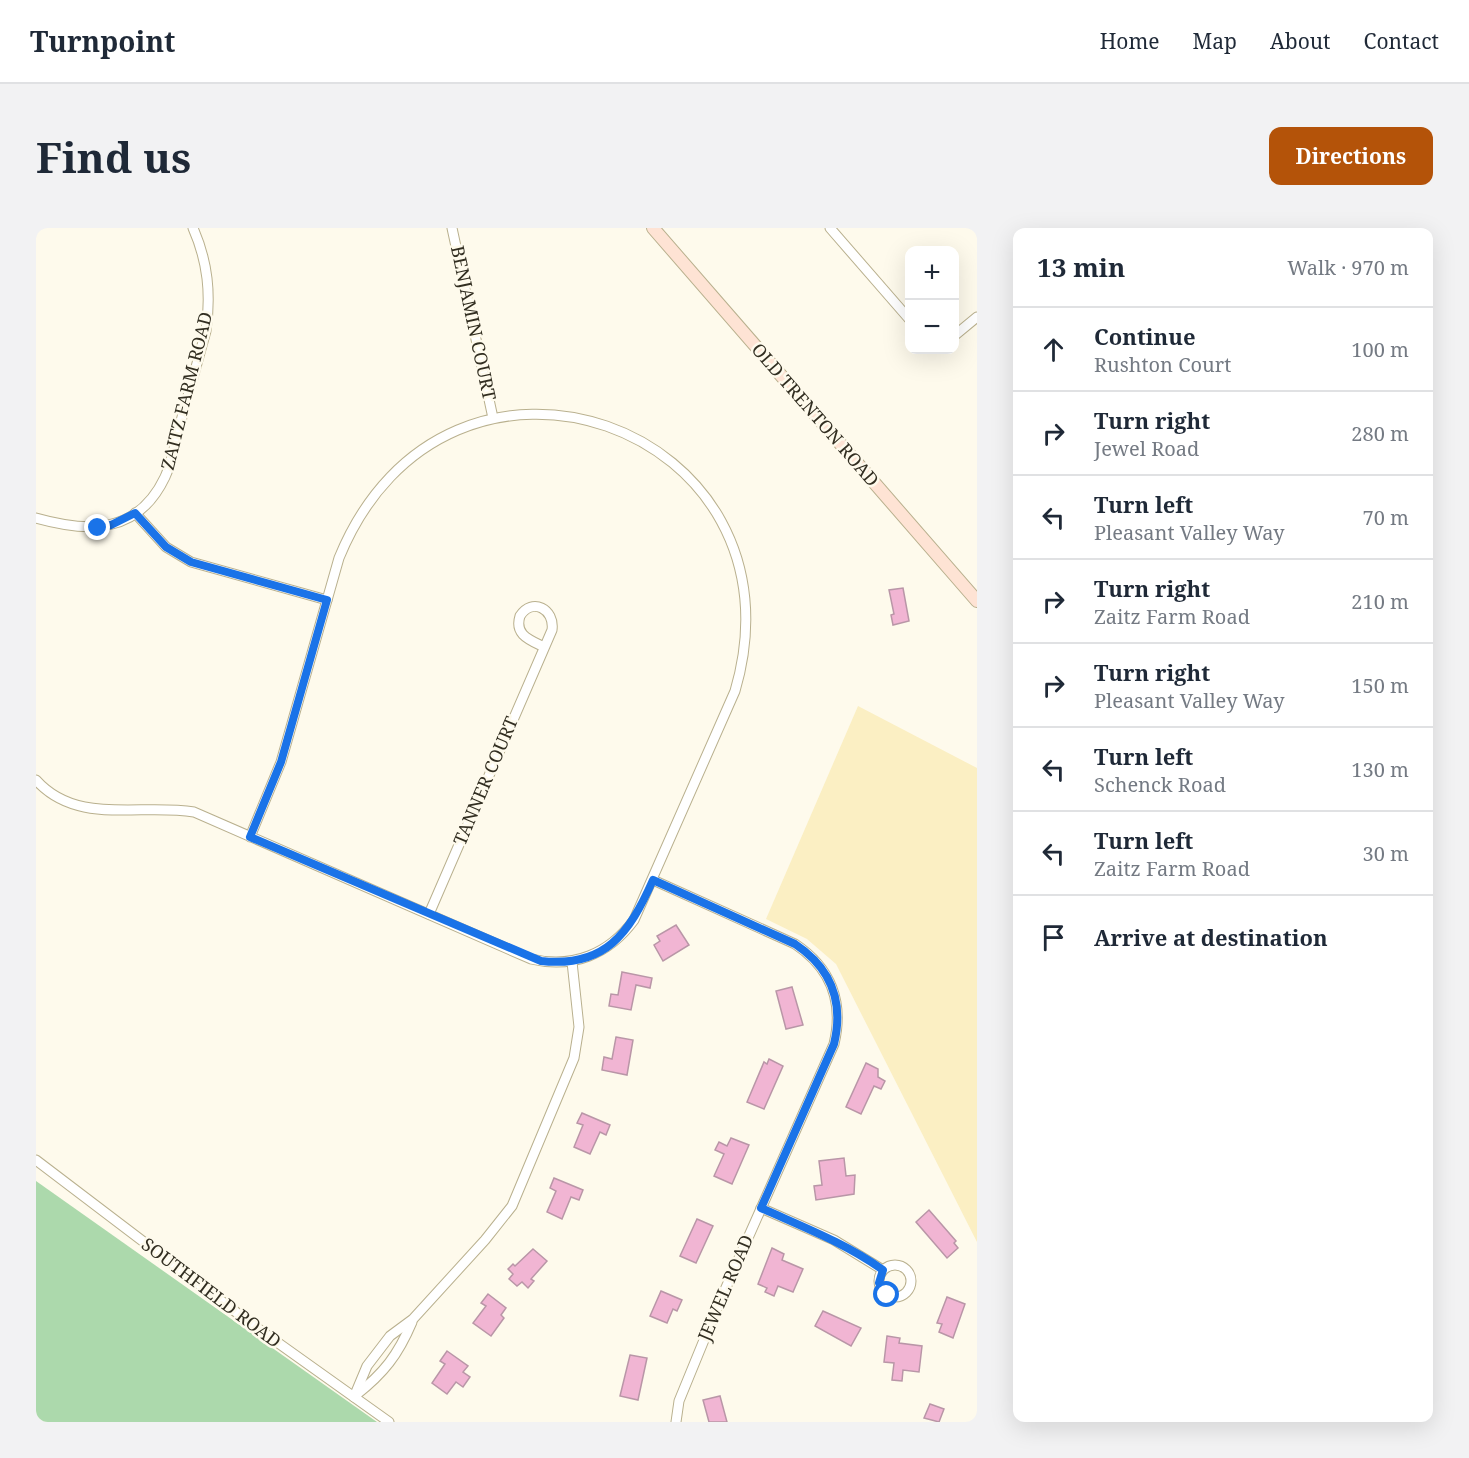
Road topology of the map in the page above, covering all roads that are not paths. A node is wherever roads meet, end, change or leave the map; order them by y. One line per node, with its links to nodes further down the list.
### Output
1 (193, 228): 9 (street, ZAITZ FARM ROAD)
2 (452, 228): 8 (street, BENJAMIN COURT)
3 (653, 228): 12 (main road, OLD TRENTON ROAD)
4 (830, 228): 5 (street)
5 (905, 315)
6 (977, 316): 7 (street)
7 (959, 332)
8 (494, 418): 11 (street); 16 (street)
9 (135, 513): 10 (street, ZAITZ FARM ROAD); 11 (street)
10 (36, 518)
11 (327, 600): 15 (street)
12 (977, 602)
13 (544, 647): 13 (street, TANNER COURT); 17 (street, TANNER COURT)
14 (36, 780): 15 (street)
15 (250, 837): 17 (street)
16 (653, 880): 18 (street); 20 (street, JEWEL ROAD)
17 (429, 915): 18 (street)
18 (572, 962): 22 (street)
19 (36, 1160): 23 (street, SOUTHFIELD ROAD)
20 (761, 1208): 21 (street); 25 (street, JEWEL ROAD)
21 (883, 1270)
22 (413, 1319): 23 (street); 23 (street)
23 (354, 1397): 24 (street, SOUTHFIELD ROAD)
24 (389, 1422)
25 (676, 1422)

